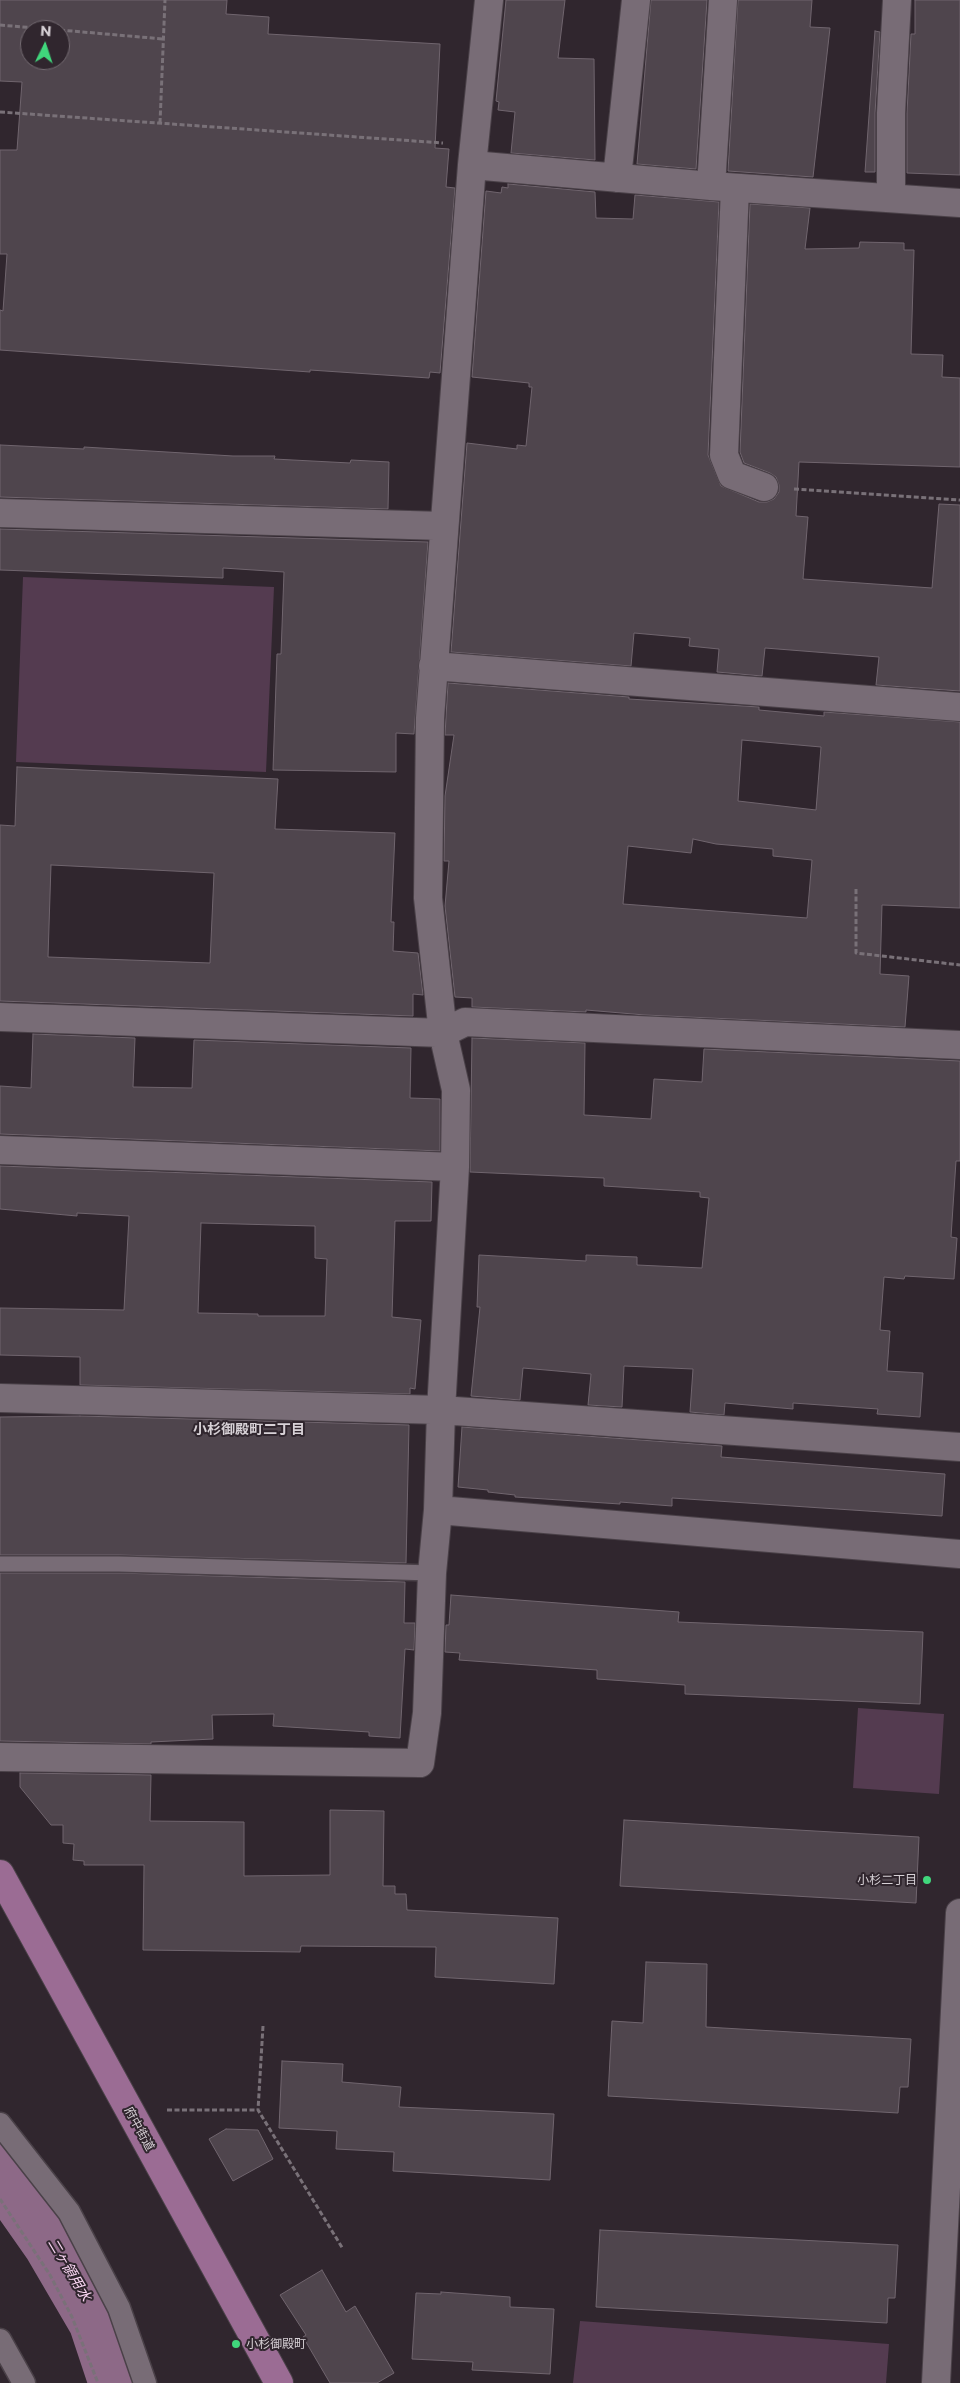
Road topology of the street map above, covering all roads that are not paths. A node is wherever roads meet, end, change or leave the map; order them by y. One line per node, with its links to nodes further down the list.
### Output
1 (489, 0): 5 (street)
2 (636, 0): 6 (street)
3 (723, 0): 7 (street)
4 (897, 0): 8 (street)
5 (473, 155): 6 (street); 12 (street)
6 (617, 178): 7 (street)
7 (723, 187): 8 (street); 10 (street)
8 (891, 198): 9 (street)
9 (960, 203)
10 (764, 487)
11 (0, 513): 12 (street)
12 (443, 526): 13 (street)
13 (433, 666): 14 (street); 16 (street)
14 (960, 707)
15 (0, 1018): 16 (street)
16 (443, 1033): 17 (street); 19 (street)
17 (960, 1045)
18 (0, 1150): 19 (street)
19 (455, 1167): 21 (street)
20 (0, 1398): 21 (street)
21 (441, 1410): 22 (street); 23 (street)
22 (960, 1447)
23 (438, 1510): 24 (street); 26 (street)
24 (960, 1554)
25 (0, 1564): 26 (lane)
26 (432, 1573): 27 (street)
27 (0, 1757)
28 (0, 1874): 35 (highway, 府中街道)
29 (960, 1913): 31 (street)
30 (0, 2124): 34 (street)
31 (953, 2210): 36 (street)
32 (0, 2340): 33 (street)
33 (24, 2383)
34 (145, 2383)
35 (279, 2383)
36 (936, 2383)

